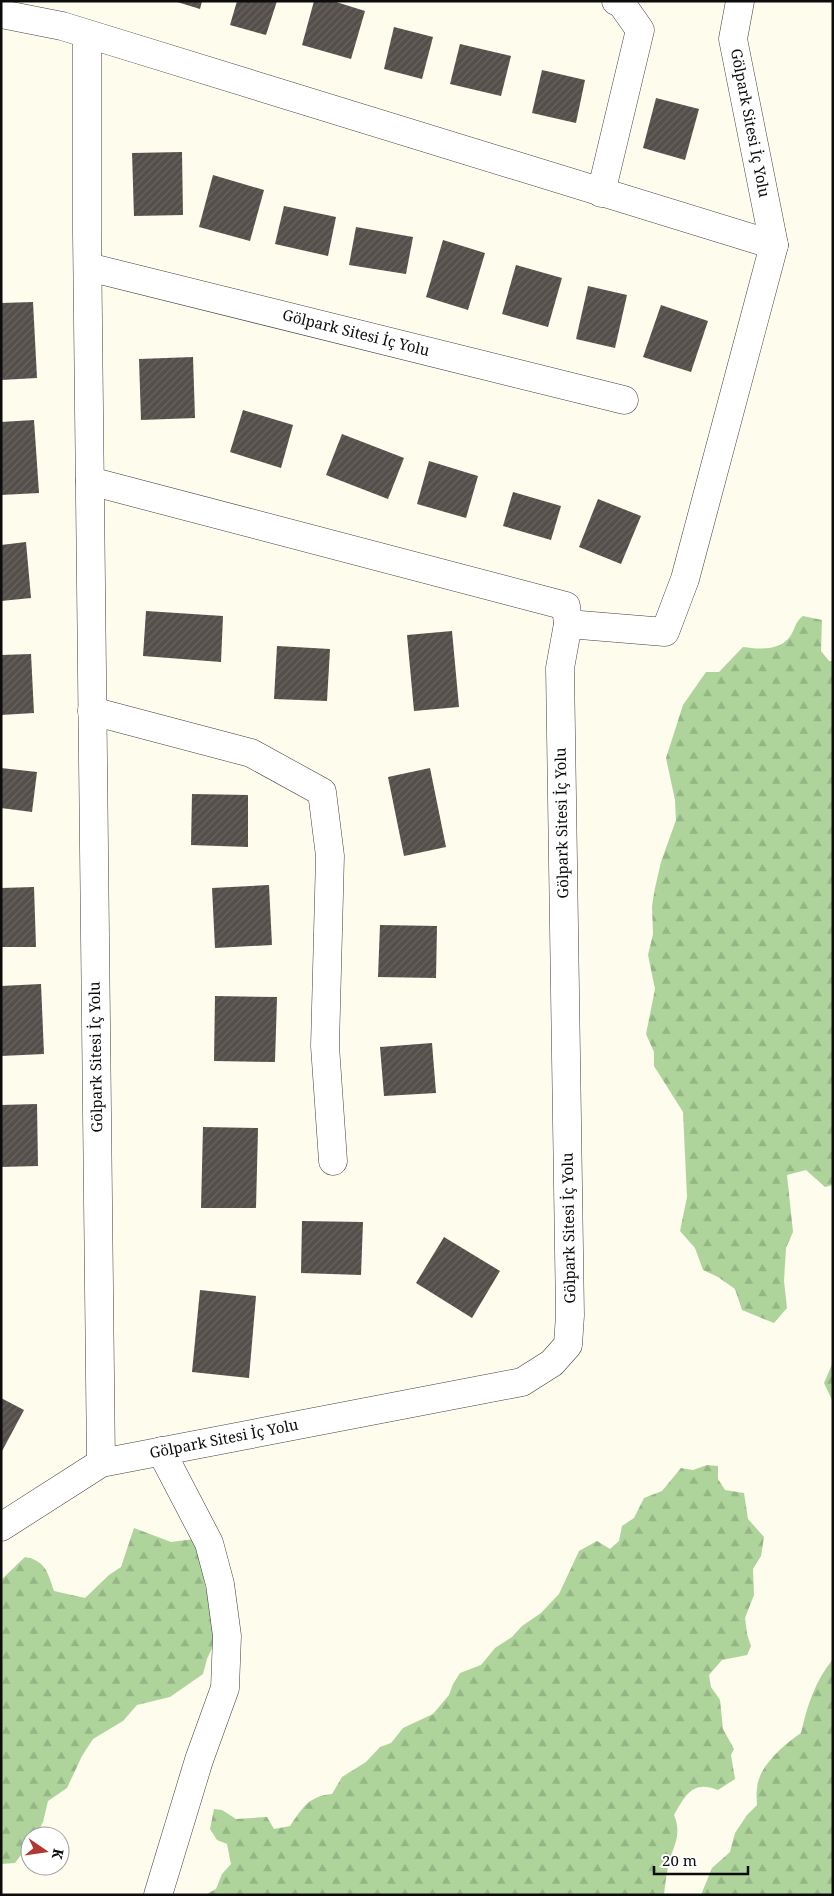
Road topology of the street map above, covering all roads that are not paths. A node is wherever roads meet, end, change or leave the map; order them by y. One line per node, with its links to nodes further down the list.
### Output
1 (616, 1): 5 (street)
2 (740, 1): 6 (street, Gölpark Sitesi İç Yolu)
3 (6, 22): 4 (street)
4 (87, 35): 5 (street); 7 (street, Gölpark Sitesi İç Yolu)
5 (602, 193): 6 (street)
6 (774, 245): 10 (street, Gölpark Sitesi İç Yolu)
7 (88, 267): 8 (street, Gölpark Sitesi İç Yolu); 9 (street, Gölpark Sitesi İç Yolu)
8 (624, 400)
9 (90, 481): 10 (street); 11 (street, Gölpark Sitesi İç Yolu)
10 (568, 624): 13 (street, Gölpark Sitesi İç Yolu)
11 (92, 711): 12 (street); 14 (street, Gölpark Sitesi İç Yolu)
12 (333, 1161)
13 (161, 1451): 14 (street, Gölpark Sitesi İç Yolu); 16 (street)
14 (101, 1463): 15 (street, Gölpark Sitesi İç Yolu)
15 (1, 1528)
16 (158, 1895)

